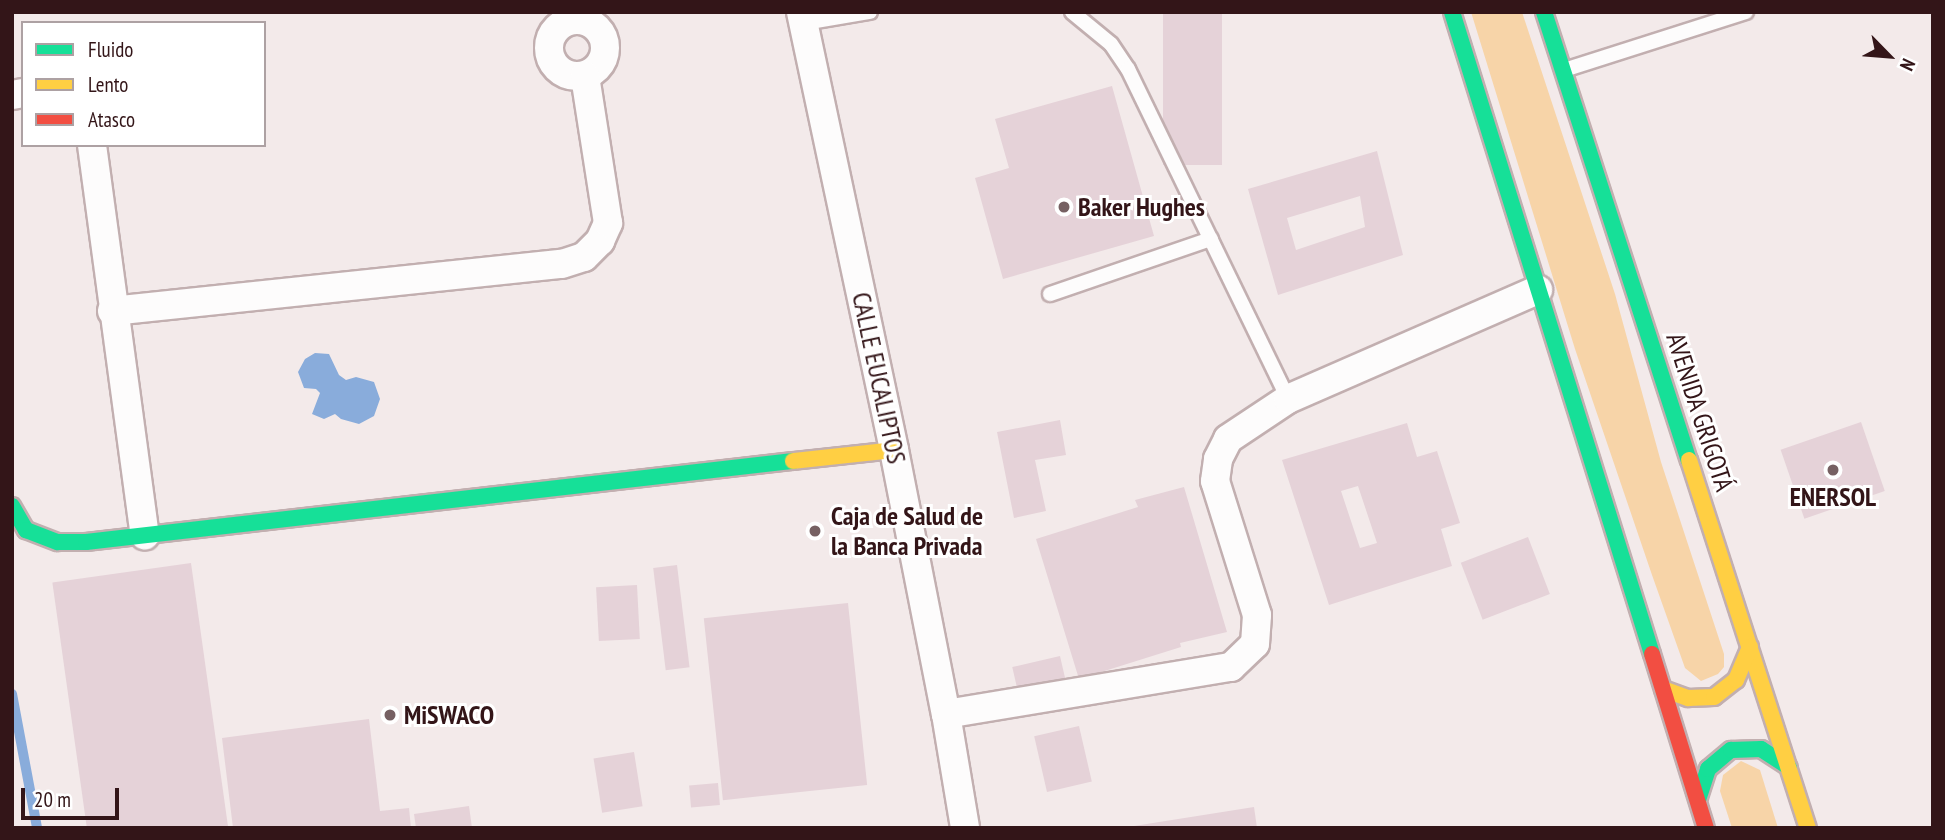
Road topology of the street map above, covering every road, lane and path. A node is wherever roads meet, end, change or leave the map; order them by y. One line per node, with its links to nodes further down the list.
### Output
1 (870, 12): 6 (lane)
2 (1072, 12): 10 (lane)
3 (1451, 12): 11 (main road)
4 (1544, 12): 7 (main road, AVENIDA GRIGOTÁ)
5 (1746, 12): 7 (lane)
6 (803, 17): 15 (street, CALLE EUCALIPTOS)
7 (1563, 70): 18 (main road, AVENIDA GRIGOTÁ)
8 (585, 76): 13 (street)
9 (92, 147): 13 (street)
10 (1211, 239): 12 (lane); 14 (lane)
11 (1538, 290): 14 (street); 19 (main road)
12 (1050, 294)
13 (112, 312): 17 (street)
14 (1288, 399): 20 (street)
15 (894, 450): 17 (main road); 20 (street, CALLE EUCALIPTOS)
16 (12, 506): 17 (main road)
17 (145, 535)
18 (1750, 648): 19 (main road); 21 (main road, AVENIDA GRIGOTÁ)
19 (1663, 690): 22 (main road)
20 (946, 714): 23 (street, CALLE EUCALIPTOS)
21 (1789, 767): 22 (main road); 25 (main road, AVENIDA GRIGOTÁ)
22 (1698, 800): 24 (main road)
23 (965, 828)
24 (1706, 828)
25 (1808, 828)

